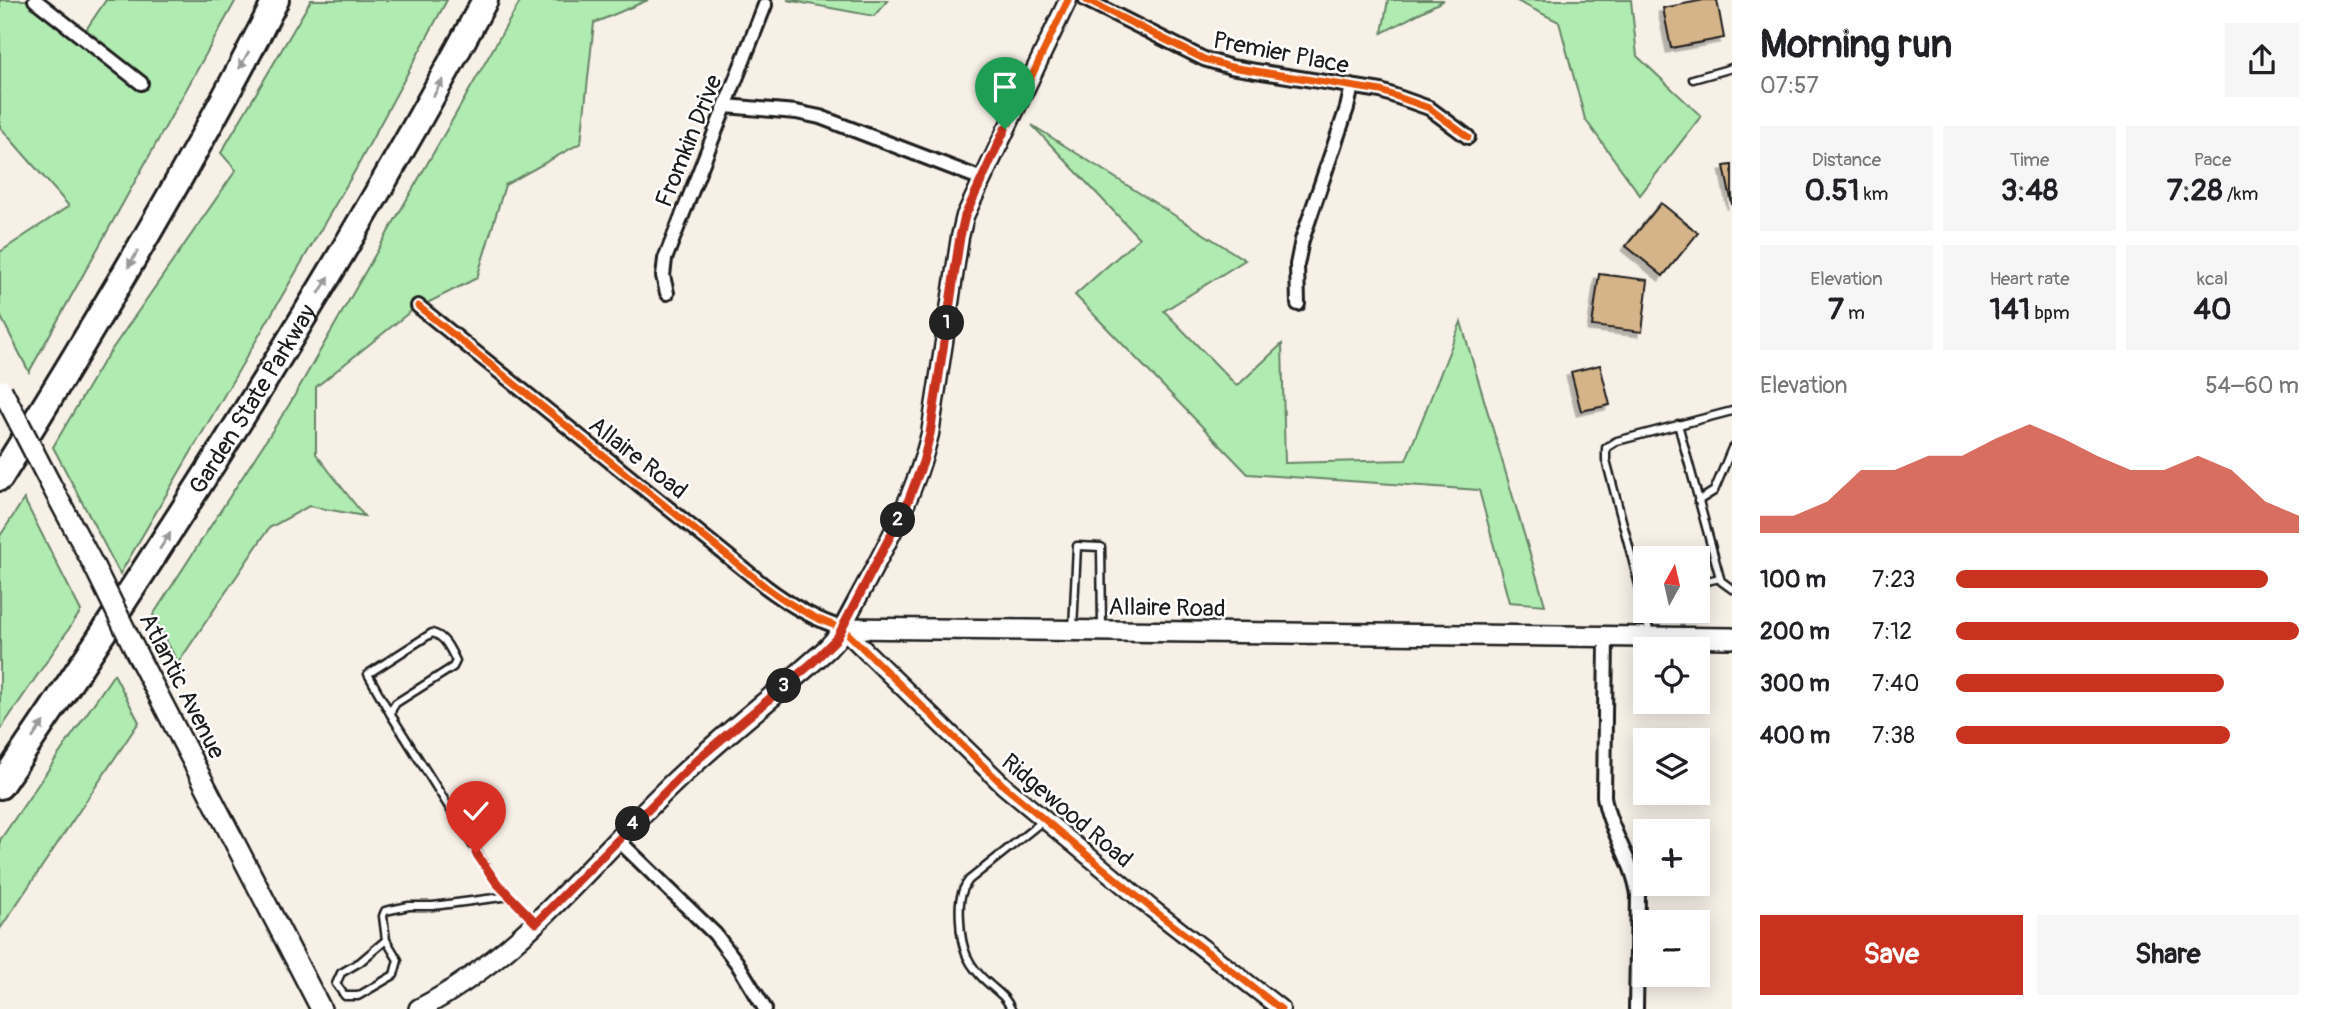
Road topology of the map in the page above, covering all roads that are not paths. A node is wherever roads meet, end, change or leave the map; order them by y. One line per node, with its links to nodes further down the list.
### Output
1 (35, 0): 9 (street)
2 (276, 0): 21 (highway, one-way to 21)
3 (485, 0): 37 (highway, Garden State Parkway, one-way to 3)
4 (1068, 0): 13 (street)
5 (1086, 0): 10 (street, Premier Place)
6 (765, 5): 11 (street, Fromkin Drive)
7 (1732, 68): 8 (lane)
8 (1693, 79)
9 (141, 83)
10 (1352, 86): 12 (street, Premier Place); 15 (street)
11 (726, 106): 13 (street); 14 (street, Fromkin Drive)
12 (1468, 137)
13 (982, 179): 28 (street)
14 (667, 293)
15 (1298, 304)
16 (418, 306): 28 (street, Allaire Road)
17 (1, 388): 43 (main road, Atlantic Avenue, bridge)
18 (1732, 411): 19 (lane)
19 (1678, 424): 22 (lane); 23 (lane)
20 (1732, 448): 22 (lane)
21 (0, 478)
22 (1698, 501): 24 (lane)
23 (1633, 560)
24 (1720, 578): 25 (lane); 26 (lane)
25 (1710, 580)
26 (1732, 589)
27 (1648, 623): 33 (lane)
28 (842, 628): 29 (main road, Allaire Road); 38 (street, Ridgewood Road); 39 (main road)
29 (1073, 631): 30 (main road, Allaire Road); 30 (lane)
30 (1102, 631): 31 (main road, Allaire Road)
31 (1606, 637): 32 (main road, Allaire Road); 48 (street)
32 (1633, 637)
33 (1650, 637)
34 (1710, 638): 35 (main road, Allaire Road)
35 (1732, 638)
36 (391, 715): 36 (lane); 40 (lane)
37 (0, 786)
38 (1045, 819): 46 (lane); 47 (street, Ridgewood Road)
39 (618, 840): 41 (main road); 45 (street)
40 (510, 896): 41 (lane); 42 (lane)
41 (536, 923): 44 (main road)
42 (386, 940): 42 (lane)
43 (321, 1009)
44 (419, 1009)
45 (765, 1009)
46 (1011, 1009)
47 (1281, 1009)
48 (1636, 1009)

